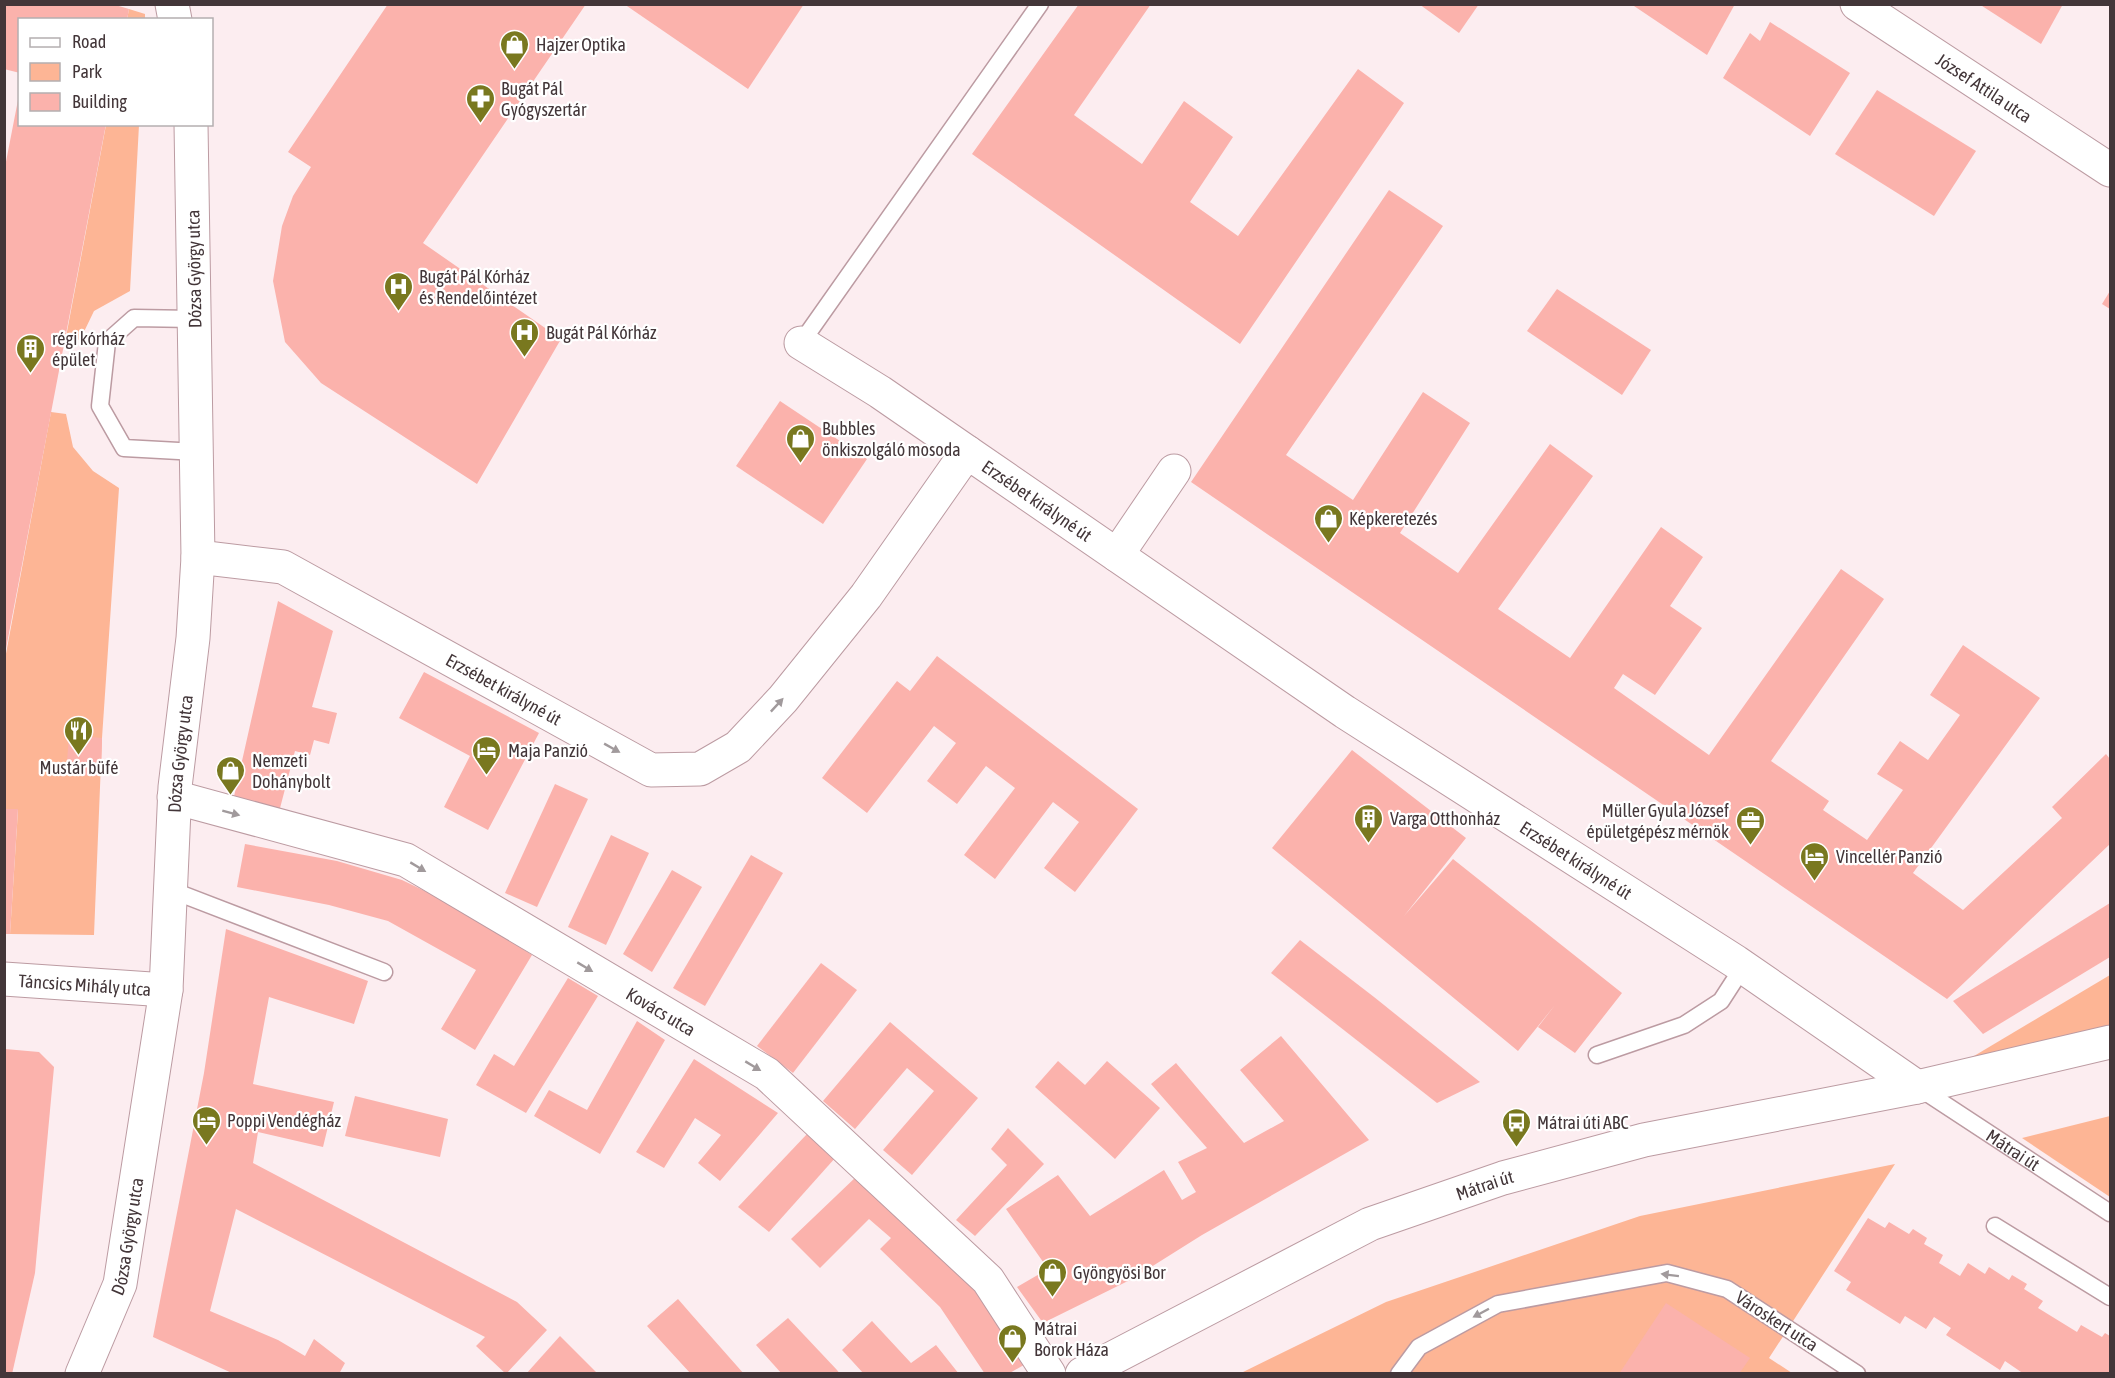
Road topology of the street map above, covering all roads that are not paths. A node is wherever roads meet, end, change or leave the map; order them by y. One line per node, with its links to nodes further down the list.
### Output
1 (1040, 4): 6 (lane)
2 (1857, 4): 4 (street, József Attila utca)
3 (191, 126): 5 (street, Dózsa György utca)
4 (2110, 170)
5 (194, 319): 7 (street, Dózsa György utca); 7 (lane)
6 (801, 343): 8 (street)
7 (197, 452): 11 (street, Dózsa György utca)
8 (967, 452): 10 (street, Erzsébet királyné út); 11 (street, Erzsébet királyné út, one-way to 8)
9 (1174, 471): 10 (street)
10 (1117, 555): 14 (street, Erzsébet királyné út)
11 (198, 557): 12 (street, Dózsa György utca)
12 (174, 798): 13 (street, Dózsa György utca); 25 (street, Kovács utca, one-way to 25)
13 (171, 890): 15 (lane); 17 (street, Dózsa György utca)
14 (1743, 967): 19 (lane); 20 (street, Erzsébet királyné út)
15 (384, 972)
16 (4, 979): 17 (street, Táncsics Mihály utca)
17 (166, 990): 24 (street, Dózsa György utca)
18 (2110, 1042): 20 (street, Mátrai út)
19 (1597, 1055)
20 (1917, 1087): 21 (lane, Mátrai út); 26 (street, Mátrai út)
21 (2110, 1213)
22 (1995, 1226): 23 (lane)
23 (2110, 1297)
24 (82, 1374)
25 (1049, 1374)
26 (1082, 1374)
27 (1399, 1374): 28 (lane, Városkert utca, one-way to 27)
28 (1857, 1374)

